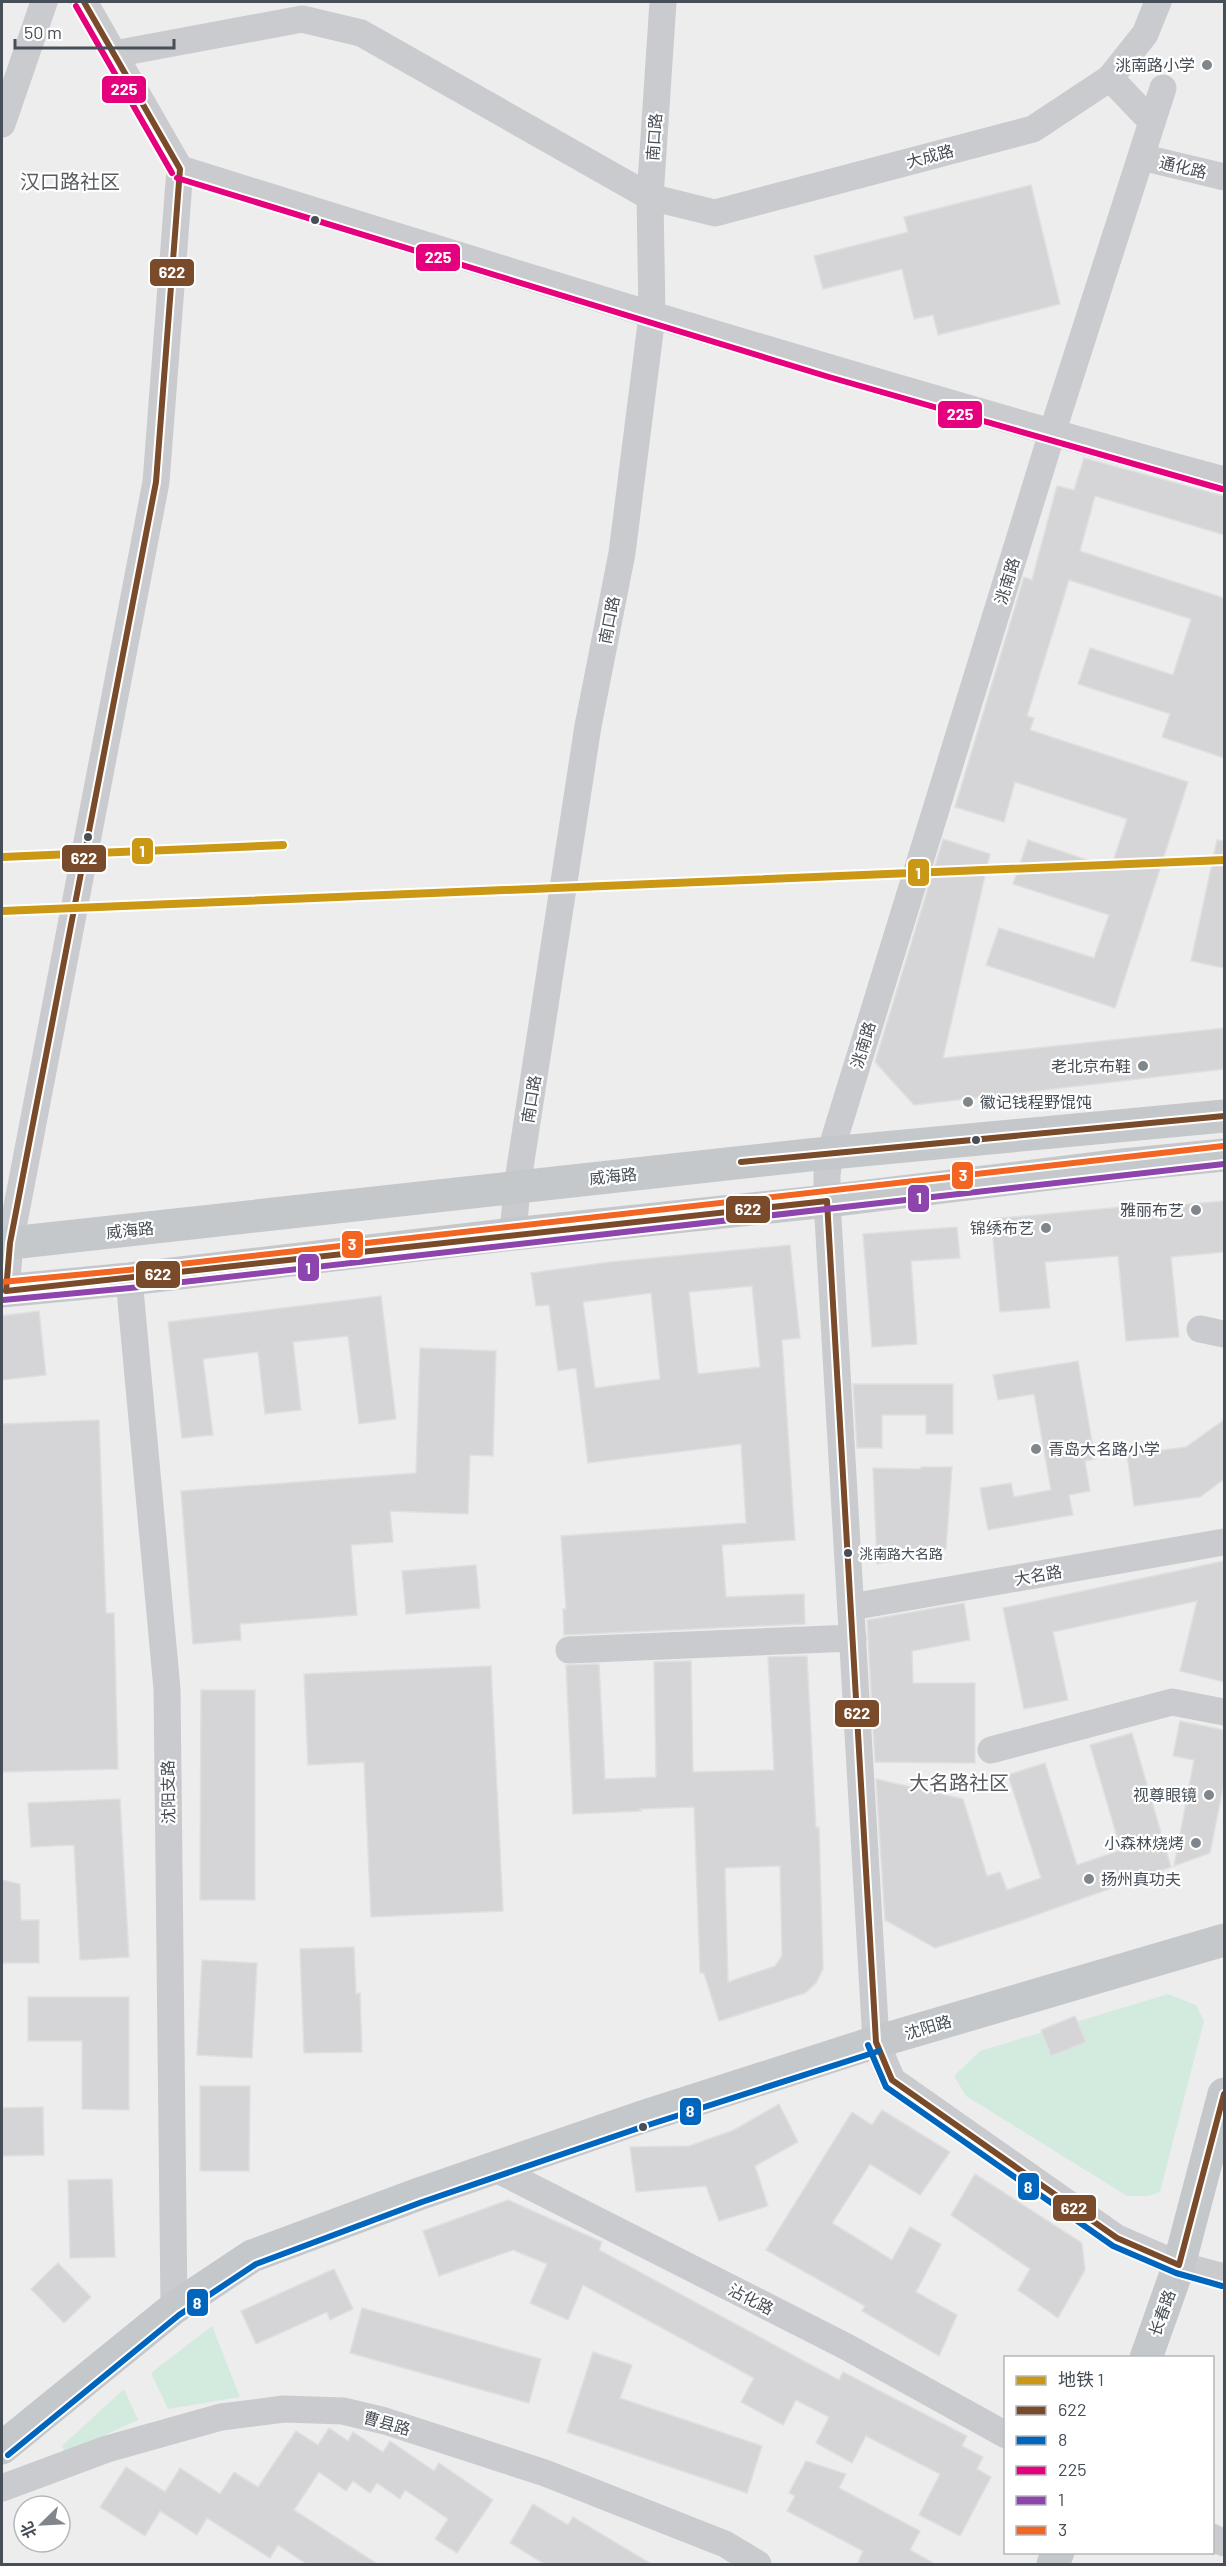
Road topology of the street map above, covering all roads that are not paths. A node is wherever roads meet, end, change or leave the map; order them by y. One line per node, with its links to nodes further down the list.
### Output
1 (44, 2): 10 (street)
2 (84, 2): 6 (street)
3 (663, 2): 14 (street, 南口路)
4 (1158, 2): 7 (street, 大成路)
5 (303, 10): 6 (street); 14 (street, 大成路)
6 (114, 54): 12 (street)
7 (1110, 78): 9 (street); 14 (street, 大成路)
8 (1163, 88): 9 (street, 洮南路)
9 (1152, 122): 11 (street, 洮南路)
10 (2, 124)
11 (1141, 157): 13 (street, 通化路); 16 (street, 洮南路)
12 (180, 169): 15 (street); 24 (street)
13 (1224, 177)
14 (650, 197): 15 (street, 南口路)
15 (652, 316): 16 (street); 21 (street, 南口路)
16 (1052, 433): 17 (street); 19 (street, 洮南路)
17 (1224, 480)
18 (1224, 1116): 19 (main road, 威海路)
19 (830, 1153): 21 (main road, 威海路); 22 (street, 洮南路)
20 (1224, 1155): 22 (main road)
21 (517, 1187): 23 (street, 南口路); 24 (main road, 威海路)
22 (827, 1201): 23 (main road); 28 (street, 洮南路)
23 (513, 1234): 25 (main road)
24 (6, 1244): 26 (street)
25 (129, 1279): 26 (main road); 39 (street, 沈阳支路)
26 (4, 1291)
27 (1224, 1542): 28 (street, 大名路)
28 (851, 1607): 29 (street, 洮南路)
29 (853, 1638): 30 (street); 34 (street, 洮南路)
30 (569, 1650)
31 (1224, 1712): 32 (street)
32 (990, 1750)
33 (1224, 1940): 34 (main road, 沈阳路)
34 (876, 2042): 36 (main road, 沈阳路); 37 (street, 洮南路)
35 (1224, 2094): 37 (main road, 长春路)
36 (494, 2168): 39 (main road, 沈阳路); 41 (street, 沾化路)
37 (1179, 2265): 38 (street, 洮南路); 40 (main road, 长春路)
38 (1224, 2277)
39 (174, 2307): 42 (main road, 沈阳路)
40 (1147, 2356)
41 (1004, 2434)
42 (2, 2448)
43 (2, 2488): 44 (street, 曹县路)
44 (758, 2565)

